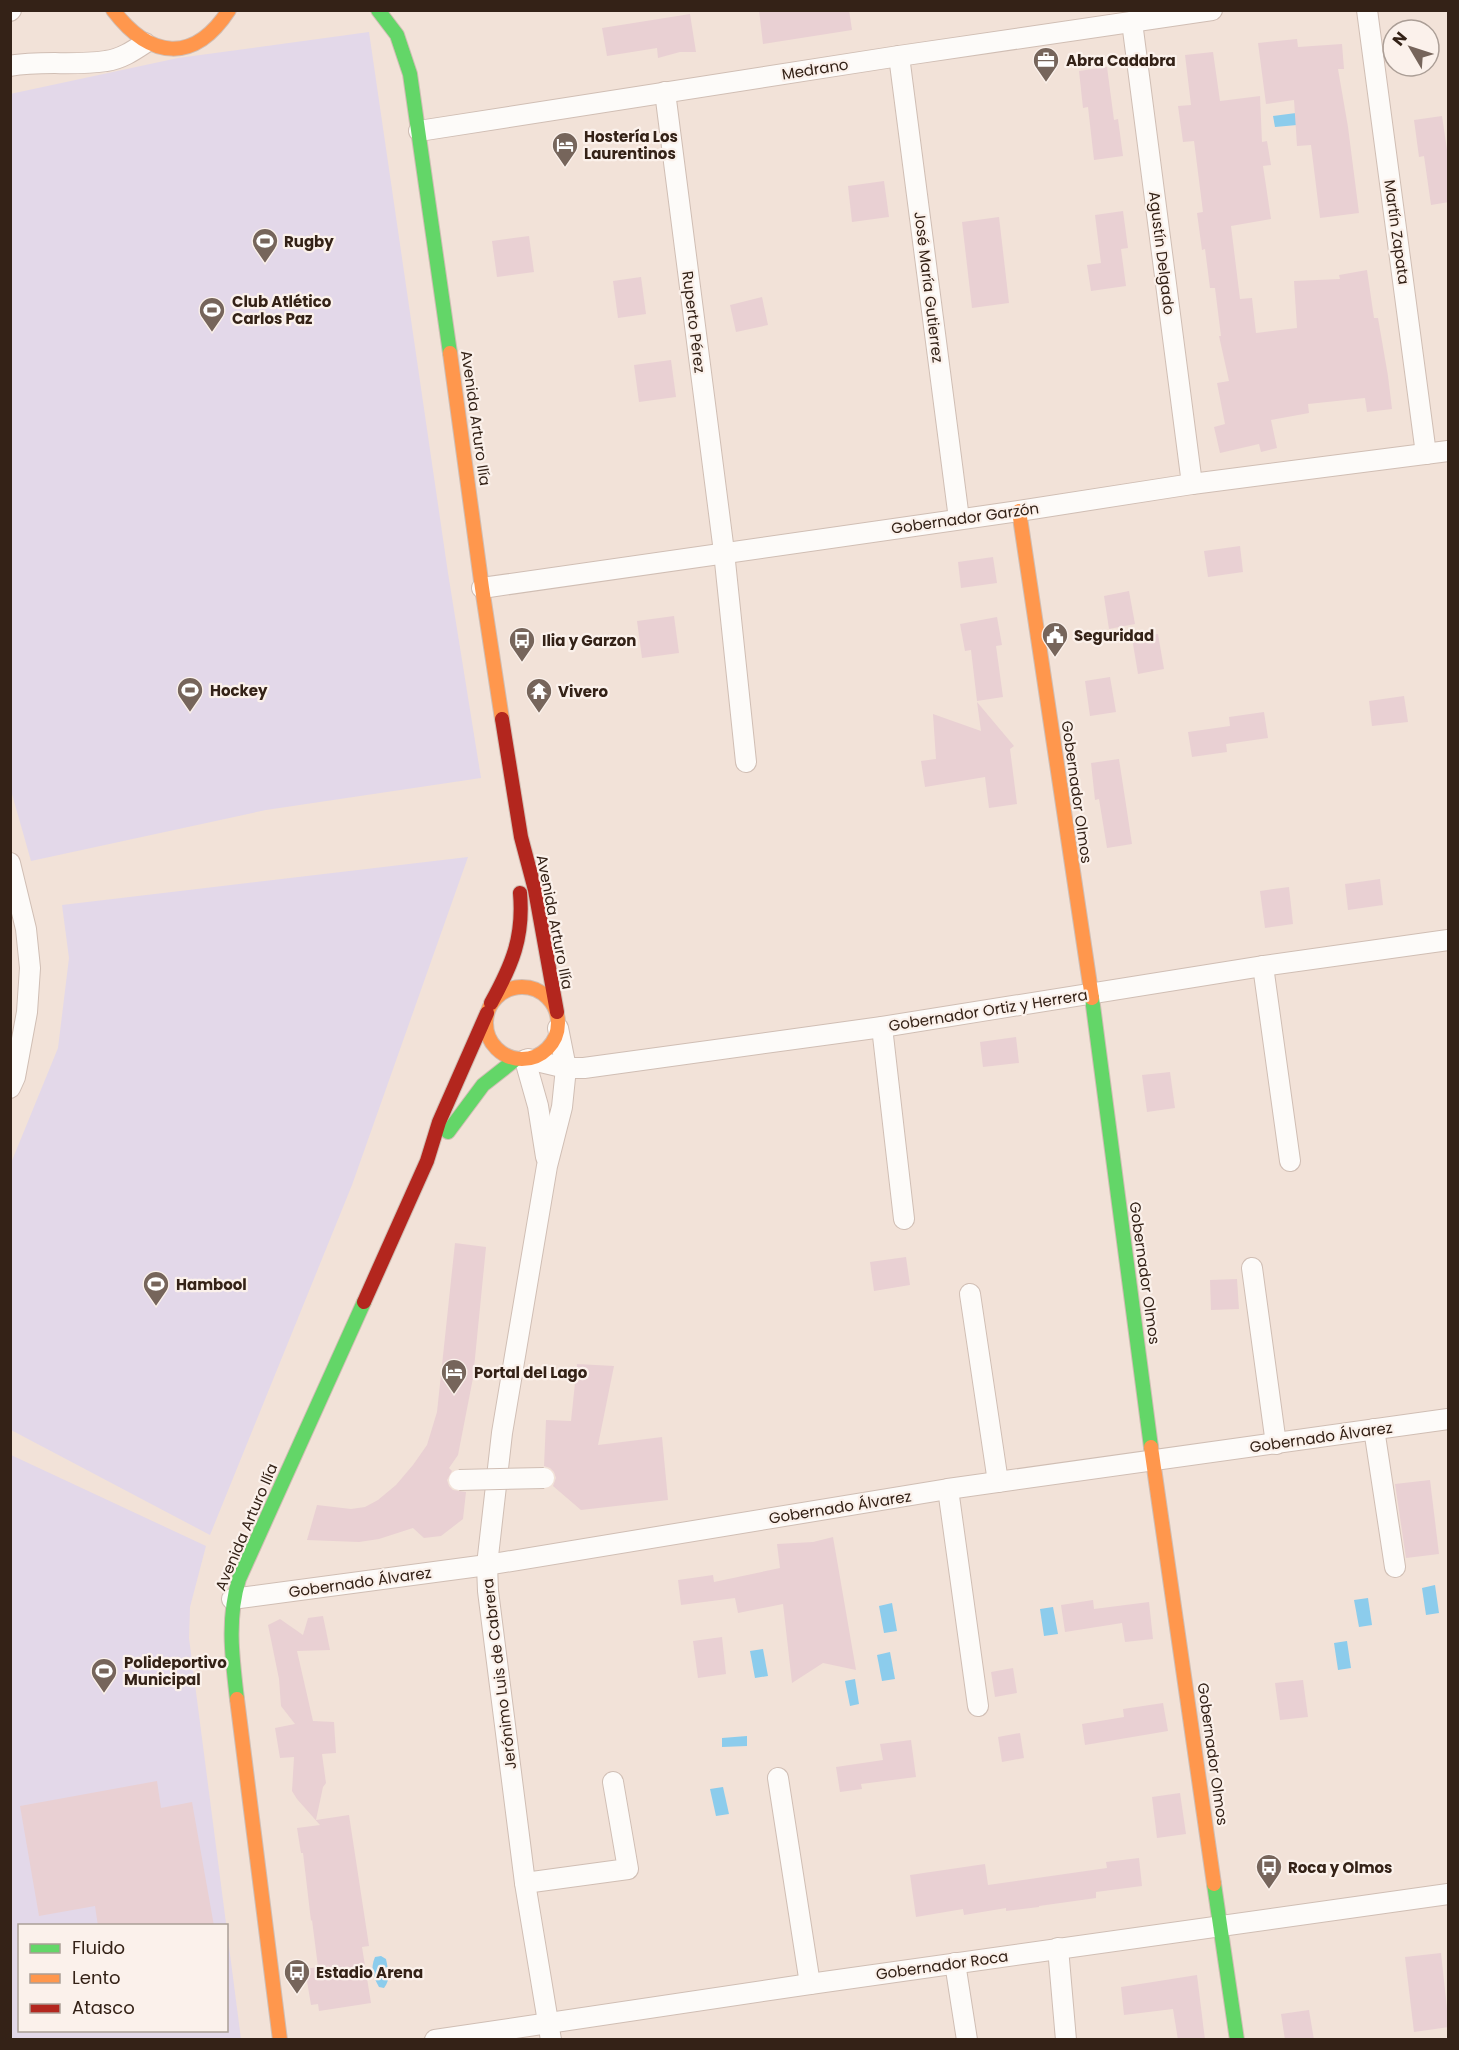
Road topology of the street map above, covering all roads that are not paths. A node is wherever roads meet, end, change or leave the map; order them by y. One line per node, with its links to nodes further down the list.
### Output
1 (113, 10): 7 (main road)
2 (229, 10): 7 (main road)
3 (378, 10): 11 (main road, Avenida Arturo Ilía)
4 (1212, 10): 6 (street, Medrano)
5 (1367, 10): 13 (street, Martín Zapata)
6 (1132, 22): 8 (street, Medrano); 14 (street, Agustín Delgado)
7 (145, 43): 9 (street)
8 (899, 56): 10 (street, Medrano); 16 (street, José María Gutierrez)
9 (10, 66)
10 (665, 92): 11 (street, Medrano); 17 (street, Ruperto Pérez)
11 (419, 131): 18 (main road, Avenida Arturo Ilía)
12 (1449, 451): 13 (street, Gobernador Garzón)
13 (1426, 454): 14 (street, Gobernador Garzón)
14 (1192, 484): 15 (street, Gobernador Garzón)
15 (1019, 511): 16 (street, Gobernador Garzón); 24 (main road, Gobernador Olmos)
16 (959, 519): 17 (street, Gobernador Garzón)
17 (724, 552): 18 (street, Gobernador Garzón); 19 (street, Ruperto Pérez)
18 (482, 588): 20 (main road, Avenida Arturo Ilía)
19 (746, 762)
20 (521, 837): 25 (main road, Avenida Arturo Ilía); 26 (main road, Avenida Arturo Ilía)
21 (10, 863): 30 (street)
22 (1449, 940): 23 (street, Gobernador Ortiz y Herrera)
23 (1263, 966): 24 (street, Gobernador Ortiz y Herrera); 32 (street)
24 (1091, 993): 27 (street, Gobernador Ortiz y Herrera); 40 (main road, Gobernador Olmos)
25 (489, 1008): 26 (main road); 28 (main road); 31 (main road, Avenida Arturo Ilía)
26 (558, 1020): 28 (main road); 29 (street, Jerónimo Luis de Cabrera)
27 (882, 1027): 29 (street, Gobernador Ortiz y Herrera); 34 (street)
28 (523, 1059): 29 (street, Gobernador Ortiz y Herrera); 31 (main road, Avenida Arturo Ilía); 33 (street, Jerónimo Luis de Cabrera)
29 (566, 1068): 33 (street, Jerónimo Luis de Cabrera)
30 (10, 1088)
31 (427, 1161): 47 (main road, Avenida Arturo Ilía)
32 (1290, 1161)
33 (547, 1166): 45 (street, Jerónimo Luis de Cabrera)
34 (904, 1219)
35 (1252, 1268): 39 (street)
36 (970, 1294): 43 (street)
37 (1449, 1419): 38 (street, Gobernado Álvarez)
38 (1374, 1429): 39 (street, Gobernado Álvarez); 46 (street)
39 (1276, 1444): 40 (street, Gobernado Álvarez)
40 (1153, 1461): 43 (street, Gobernado Álvarez); 53 (main road, Gobernador Olmos)
41 (544, 1478): 42 (street, bridge)
42 (459, 1480)
43 (998, 1482): 44 (street, Gobernado Álvarez)
44 (948, 1489): 45 (street, Gobernado Álvarez); 48 (street)
45 (487, 1565): 47 (street, Gobernado Álvarez); 51 (street, Jerónimo Luis de Cabrera)
46 (1395, 1567)
47 (232, 1599): 58 (main road, Avenida Arturo Ilía)
48 (978, 1706)
49 (778, 1778): 56 (street)
50 (613, 1782): 51 (street)
51 (525, 1883): 57 (street, Jerónimo Luis de Cabrera)
52 (1449, 1894): 53 (street, Gobernador Roca)
53 (1222, 1927): 54 (street, Gobernador Roca); 62 (main road, Gobernador Olmos)
54 (1058, 1948): 55 (street, Gobernador Roca); 61 (street)
55 (955, 1963): 56 (street, Gobernador Roca); 60 (street)
56 (810, 1984): 57 (street, Gobernador Roca)
57 (550, 2031): 59 (street, Gobernador Roca)
58 (280, 2040)
59 (435, 2040)
60 (967, 2040)
61 (1066, 2040)
62 (1238, 2040)

